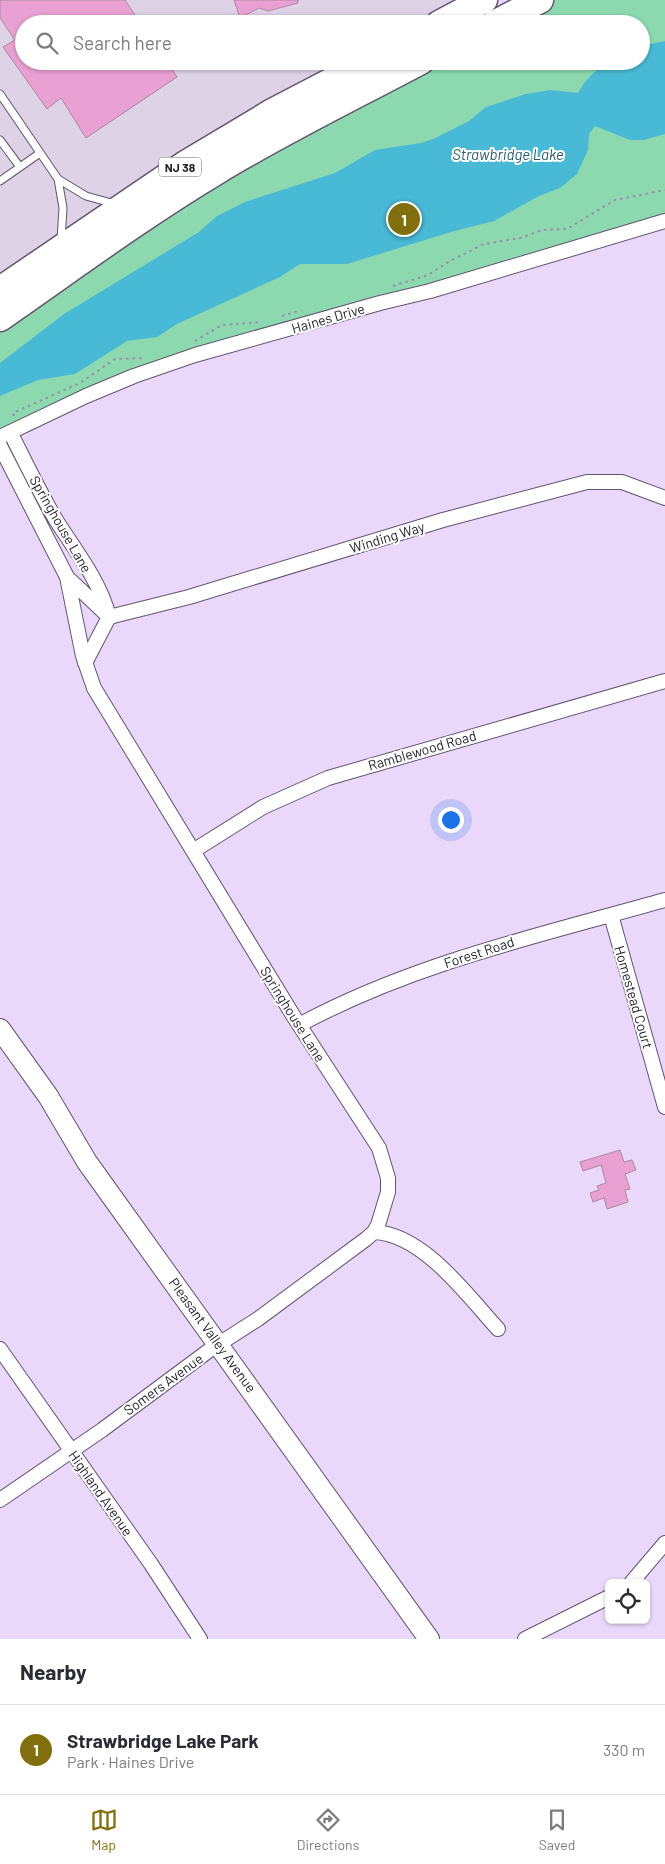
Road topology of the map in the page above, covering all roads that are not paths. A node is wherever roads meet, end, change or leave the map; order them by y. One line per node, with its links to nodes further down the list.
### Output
1 (484, 0): 3 (highway)
2 (540, 0): 4 (highway)
3 (456, 15)
4 (511, 15)
5 (354, 70): 13 (highway, NJ 38)
6 (404, 70): 17 (highway, NJ 38)
7 (0, 94): 9 (lane)
8 (0, 140): 10 (lane)
9 (40, 153): 10 (lane); 11 (lane)
10 (20, 167): 12 (lane)
11 (58, 179): 13 (lane); 15 (lane)
12 (0, 181)
13 (122, 206): 15 (highway, NJ 38)
14 (665, 221): 18 (street, Haines Drive)
15 (60, 249): 16 (highway, NJ 38)
16 (0, 290)
17 (0, 318)
18 (10, 432): 22 (street, Springhouse Lane)
19 (0, 446): 21 (street, Springhouse Lane)
20 (665, 498): 22 (street, Winding Way)
21 (67, 577): 22 (street, Springhouse Lane); 23 (street, Springhouse Lane)
22 (109, 617): 23 (street)
23 (85, 663): 25 (street, Springhouse Lane)
24 (665, 681): 25 (street, Ramblewood Road)
25 (193, 851): 28 (street, Springhouse Lane)
26 (665, 900): 27 (street, Forest Road)
27 (611, 914): 28 (street, Forest Road); 30 (street, Homestead Court)
28 (300, 1025): 31 (street, Springhouse Lane)
29 (0, 1029): 33 (street, Pleasant Valley Avenue)
30 (665, 1107)
31 (374, 1232): 32 (street); 33 (street, Somers Avenue)
32 (498, 1329)
33 (219, 1343): 35 (street, Somers Avenue); 41 (street, Pleasant Valley Avenue)
34 (0, 1349): 35 (street, Highland Avenue)
35 (72, 1450): 36 (street, Somers Avenue); 40 (street, Highland Avenue)
36 (0, 1500)
37 (665, 1543): 38 (street)
38 (635, 1579)
39 (605, 1599): 42 (street)
40 (200, 1639)
41 (429, 1639)
42 (525, 1639)

